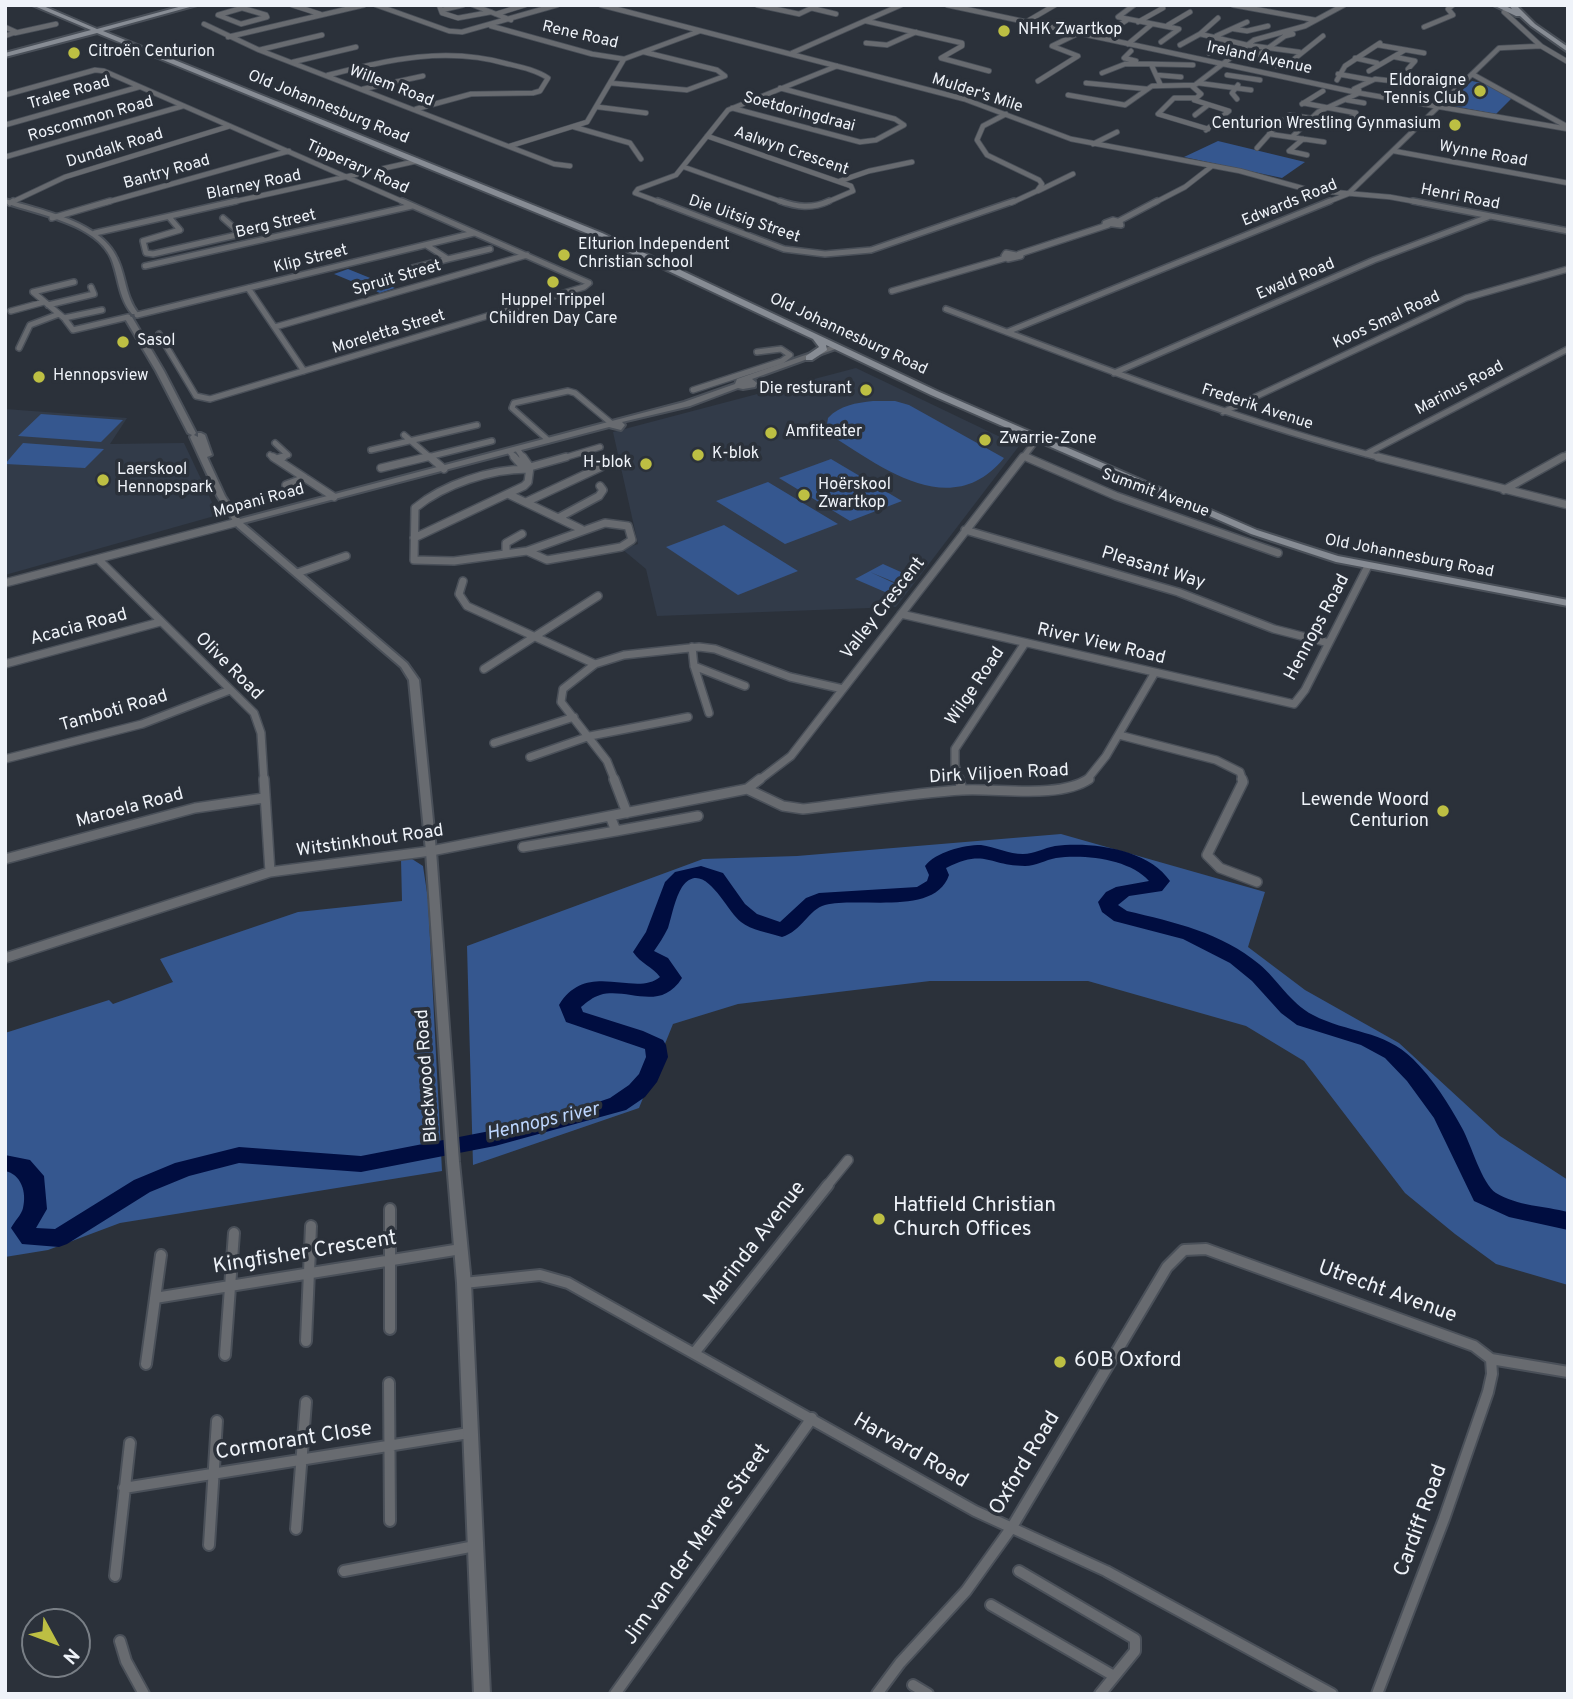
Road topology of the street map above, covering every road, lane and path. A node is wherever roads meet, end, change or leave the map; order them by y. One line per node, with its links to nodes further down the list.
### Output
1 (35, 5): 55 (main road, Old Johannesburg Road)
2 (188, 5): 55 (main road)
3 (194, 5): 55 (main road)
4 (292, 5): 28 (street)
5 (322, 5): 28 (street)
6 (364, 5): 34 (street)
7 (376, 5): 49 (street)
8 (463, 5): 25 (street)
9 (473, 5): 32 (street)
10 (525, 5): 32 (street)
11 (557, 5): 38 (street)
12 (601, 5): 56 (street, Mulder's Mile)
13 (757, 5): 26 (street)
14 (818, 5): 26 (street)
15 (901, 5): 41 (street)
16 (947, 5): 29 (street, Ireland Avenue)
17 (978, 5): 29 (street)
18 (1055, 5): 42 (street)
19 (1134, 5): 39 (street)
20 (1233, 5): 40 (street)
21 (1344, 5): 40 (street)
22 (1453, 5): 53 (street)
23 (1496, 5): 48 (main road)
24 (1512, 5): 48 (main road)
25 (440, 7): 36 (street)
26 (811, 8): 33 (street)
27 (1163, 8): 43 (street)
28 (305, 9): 34 (street)
29 (970, 10): 42 (street, Ireland Avenue)
30 (1190, 12): 50 (street)
31 (1504, 12): 73 (street)
32 (494, 13): 36 (street); 38 (street)
33 (836, 14)
34 (323, 15): 66 (street)
35 (1219, 18): 61 (street)
36 (458, 19): 44 (street)
37 (228, 20): 37 (street, Willem Road); 66 (street, Willem Road)
38 (511, 20): 49 (street)
39 (1127, 20): 43 (street); 59 (street)
40 (1315, 20): 72 (street)
41 (866, 21): 58 (street); 85 (street)
42 (1026, 22): 60 (street, Ireland Avenue)
43 (1138, 22): 47 (street)
44 (470, 23)
45 (1247, 23): 54 (street)
46 (56, 24): 62 (street)
47 (1152, 24): 50 (street); 70 (street)
48 (1533, 25): 79 (main road)
49 (489, 26): 88 (street, Rene Road)
50 (1165, 26): 68 (street)
51 (1268, 26): 54 (street)
52 (5, 27): 62 (street)
53 (1424, 27)
54 (1234, 29): 64 (street)
55 (97, 30): 84 (main road); 165 (main road, Old Johannesburg Road)
56 (700, 31): 80 (street); 85 (street, Mulder's Mile)
57 (1303, 31): 75 (street)
58 (916, 32): 69 (street); 100 (street)
59 (1108, 32)
60 (1079, 33): 70 (street, Ireland Avenue); 114 (street)
61 (1200, 34): 64 (street); 71 (street)
62 (10, 35)
63 (322, 35): 76 (street)
64 (1216, 36): 67 (street)
65 (1323, 36): 81 (street)
66 (228, 37): 76 (street, Willem Road)
67 (1228, 41): 72 (street); 82 (street)
68 (1161, 42)
69 (866, 43)
70 (1128, 44): 92 (street, Ireland Avenue)
71 (1180, 45)
72 (1247, 45): 75 (street); 92 (street)
73 (1541, 46): 91 (street); 104 (street, Edwards Road)
74 (356, 47): 90 (street)
75 (1272, 48): 81 (street); 89 (street)
76 (259, 50): 90 (street, Willem Road)
77 (1405, 50): 83 (street); 86 (street); 87 (street)
78 (1131, 51): 94 (street)
79 (1568, 51)
80 (643, 52): 88 (street); 116 (street)
81 (1299, 52): 98 (street)
82 (1209, 53)
83 (1424, 53)
84 (5, 54)
85 (790, 54): 97 (street, Mulder's Mile)
86 (1395, 57): 93 (street); 99 (street)
87 (1355, 58): 93 (street); 103 (street)
88 (624, 59): 116 (street)
89 (1250, 61)
90 (293, 62): 105 (street, Willem Road)
91 (1568, 62)
92 (1220, 63): 117 (street); 127 (street, Ireland Avenue)
93 (1377, 63): 101 (street)
94 (1143, 64): 95 (street); 102 (street)
95 (1151, 64): 96 (street); 106 (street)
96 (1193, 65)
97 (838, 66): 122 (street, Die Uitsig Street); 141 (street, Mulder's Mile)
98 (1277, 66)
99 (1408, 69)
100 (989, 71)
101 (1370, 71)
102 (1102, 73)
103 (1338, 74): 112 (street); 113 (street)
104 (1472, 74): 137 (street, Edwards Road); 150 (street)
105 (328, 75): 123 (street, Willem Road); 139 (street)
106 (1157, 75): 109 (street); 118 (street)
107 (1227, 75): 110 (street)
108 (423, 76): 123 (street)
109 (1181, 78)
110 (1244, 78): 111 (street); 120 (street)
111 (1260, 80)
112 (1336, 80)
113 (1371, 80): 115 (street); 127 (street)
114 (1038, 81)
115 (1393, 81)
116 (610, 83): 135 (street)
117 (1198, 83): 119 (street); 120 (street)
118 (1161, 86): 119 (street); 124 (street)
119 (1192, 86): 129 (street)
120 (1237, 86): 125 (street); 130 (street)
121 (139, 87): 128 (street, Tipperary Road); 134 (street, Tipperary Road); 146 (street, Tralee Road)
122 (780, 88): 138 (street, Die Uitsig Street); 138 (street, Soetdoringdraai)
123 (363, 89): 139 (street, Willem Road)
124 (1147, 89): 124 (street)
125 (1251, 90)
126 (1323, 90): 136 (street)
127 (1359, 90): 131 (street); 137 (street)
128 (5, 94)
129 (1195, 98): 133 (street); 133 (street)
130 (1237, 99)
131 (1347, 100): 132 (street); 136 (street)
132 (1364, 103)
133 (1208, 104): 142 (street)
134 (183, 106): 148 (street, Tipperary Road); 163 (street, Roscommon Road)
135 (598, 107): 140 (street); 149 (street)
136 (1328, 107): 144 (street); 147 (street)
137 (1437, 107): 150 (street); 161 (street, Edwards Road)
138 (732, 108): 154 (street, Die Uitsig Street)
139 (415, 109): 158 (street, Willem Road)
140 (646, 113)
141 (1006, 114): 157 (street, Mulder's Mile); 176 (street)
142 (1195, 115)
143 (1289, 115): 144 (street)
144 (1311, 118): 155 (street)
145 (1282, 120): 152 (street)
146 (5, 124)
147 (1343, 125)
148 (230, 126): 160 (street, Tipperary Road); 179 (street, Dundalk Road)
149 (574, 127): 158 (street); 164 (street)
150 (1568, 128)
151 (1117, 132): 157 (street)
152 (1269, 134): 155 (street); 159 (street)
153 (1333, 134): 156 (street)
154 (707, 136): 169 (street, Die Uitsig Street); 172 (street, Aalwyn Crescent)
155 (1292, 137): 156 (street)
156 (1303, 139): 162 (street)
157 (1093, 144): 168 (street, Mulder's Mile)
158 (509, 146): 167 (street, Willem Road)
159 (1257, 148)
160 (289, 151): 171 (street, Tipperary Road); 184 (street, Bantry Road)
161 (1394, 151): 173 (street, Wynne Road); 174 (street, Edwards Road)
162 (1307, 155)
163 (5, 158)
164 (641, 159)
165 (417, 161): 171 (street, Blarney Road); 214 (main road, Old Johannesburg Road)
166 (912, 162): 172 (street)
167 (570, 166)
168 (1212, 166): 175 (street, Mulder's Mile); 203 (street)
169 (684, 167): 172 (street, Aalwyn Crescent); 176 (street, Die Uitsig Street)
170 (1073, 174): 176 (street)
171 (349, 178): 181 (street, Tipperary Road); 183 (street, Blarney Road)
172 (840, 181)
173 (1568, 183)
174 (1359, 185): 177 (street, Edwards Road); 178 (street)
175 (1309, 190): 177 (street, Mulder's Mile); 180 (street)
176 (1037, 191)
177 (1348, 194): 178 (street, Henri Road); 180 (street, Edwards Road)
178 (1390, 197): 182 (street, Henri Road)
179 (8, 202): 184 (street)
180 (1326, 204): 212 (street, Edwards Road)
181 (412, 206): 188 (street, Tipperary Road); 195 (street, Berg Street)
182 (1490, 216): 186 (street, Henri Road); 221 (street, Ewald Road)
183 (169, 217): 185 (street); 187 (street, Blarney Road)
184 (52, 218): 187 (street)
185 (223, 218)
186 (1568, 231)
187 (95, 233): 209 (street, Blackwood Road)
188 (474, 233): 190 (street, Klip Street); 192 (street, Tipperary Road)
189 (468, 240): 190 (street)
190 (429, 246): 193 (street); 194 (street); 201 (street, Klip Street)
191 (490, 249): 193 (street)
192 (527, 255): 200 (street, Tipperary Road); 211 (street, Spruit Street)
193 (448, 259): 197 (street)
194 (385, 260)
195 (145, 266)
196 (1568, 269): 224 (street, Koos Smal Road)
197 (401, 271)
198 (74, 282): 205 (street)
199 (91, 287): 205 (street)
200 (584, 287): 220 (street, Moreletta Street)
201 (248, 288): 209 (street, Klip Street); 211 (street)
202 (885, 288): 203 (street)
203 (892, 291): 204 (street)
204 (899, 295)
205 (46, 303): 208 (street); 210 (street)
206 (946, 309): 212 (street, Frederik Avenue)
207 (102, 310): 210 (street)
208 (11, 311)
209 (131, 314): 210 (street, Klip Street); 254 (street, Blackwood Road)
210 (61, 316): 215 (street)
211 (275, 327): 220 (street)
212 (1007, 332): 221 (street, Frederik Avenue)
213 (159, 334): 220 (street, Moreletta Street)
214 (811, 334): 216 (main road, Old Johannesburg Road); 219 (main road)
215 (19, 348)
216 (839, 348): 219 (street, Mopani Road); 222 (street, Mopani Road); 228 (main road, Old Johannesburg Road)
217 (1568, 349): 235 (street, Marinus Road)
218 (757, 352): 222 (street)
219 (809, 358): 222 (street, Mopani Road)
220 (304, 371)
221 (1114, 373): 224 (street, Frederik Avenue)
222 (741, 381): 223 (street); 226 (street, Mopani Road)
223 (693, 390)
224 (1223, 412): 235 (street, Frederik Avenue)
225 (477, 425): 227 (street)
226 (614, 425): 229 (street, Mopani Road); 229 (street); 234 (street, Mopani Road)
227 (407, 438): 233 (street); 237 (street)
228 (1037, 439): 238 (street, Valley Crescent); 264 (main road, Old Johannesburg Road)
229 (548, 440): 234 (street, Mopani Road)
230 (492, 441): 237 (street)
231 (275, 443): 243 (street)
232 (600, 447): 241 (street)
233 (371, 450)
234 (516, 450): 241 (street); 242 (street, Mopani Road)
235 (1366, 454): 247 (street, Frederik Avenue)
236 (1568, 454): 247 (street)
237 (431, 456): 240 (street); 242 (street)
238 (1024, 456): 256 (street, Valley Crescent); 260 (street, Summit Avenue)
239 (601, 467): 249 (street)
240 (381, 468)
241 (528, 468): 244 (street); 258 (street)
242 (444, 469): 250 (street, Mopani Road)
243 (305, 478): 245 (street); 250 (street)
244 (527, 483): 248 (street); 249 (street)
245 (286, 485)
246 (600, 486): 253 (street)
247 (1504, 491): 252 (street, Frederik Avenue)
248 (508, 494): 251 (street); 258 (street)
249 (543, 494): 251 (street)
250 (334, 497): 254 (street, Mopani Road)
251 (526, 502): 253 (street)
252 (1568, 506)
253 (558, 518): 255 (street)
254 (240, 522): 263 (street, Mopani Road); 265 (street, Blackwood Road)
255 (581, 529): 259 (street); 259 (street)
256 (965, 530): 270 (street, Valley Crescent); 274 (street, Pleasant Way)
257 (522, 534): 261 (street)
258 (414, 538): 261 (street)
259 (527, 551): 261 (street)
260 (1278, 553)
261 (506, 554)
262 (346, 556): 265 (street)
263 (97, 559): 267 (street, Mopani Road); 271 (street, Olive Road)
264 (1368, 566): 269 (main road, Old Johannesburg Road); 274 (street, Hennops Road)
265 (297, 573): 301 (street, Blackwood Road)
266 (463, 580): 272 (street)
267 (5, 583)
268 (598, 596): 272 (street)
269 (1568, 603)
270 (901, 614): 273 (street, River View Road); 282 (street, Valley Crescent)
271 (160, 622): 276 (street, Acacia Road); 283 (street, Olive Road)
272 (536, 638): 277 (street); 279 (street)
273 (1025, 643): 280 (street, River View Road); 294 (street, Wilge Road)
274 (1329, 643): 284 (street, Hennops Road)
275 (692, 647): 277 (street); 278 (street); 282 (street)
276 (5, 664)
277 (595, 664): 286 (street)
278 (694, 666): 281 (street); 285 (street)
279 (484, 669)
280 (1154, 674): 284 (street, River View Road); 288 (street, Dirk Viljoen Road)
281 (744, 686)
282 (843, 689): 293 (street, Valley Crescent)
283 (230, 690): 292 (street, Tamboti Road); 295 (street, Olive Road)
284 (1294, 704)
285 (709, 713)
286 (574, 717): 289 (street); 290 (street)
287 (688, 717): 289 (street)
288 (1119, 735): 294 (street, Dirk Viljoen Road); 304 (street)
289 (590, 736): 291 (street); 296 (street)
290 (494, 743)
291 (530, 757)
292 (5, 759)
293 (747, 789): 294 (street, Dirk Viljoen Road); 296 (street, Witstinkhout Road)
294 (962, 790)
295 (264, 798): 302 (street, Maroela Road); 303 (street, Olive Road)
296 (627, 813): 297 (street, Witstinkhout Road)
297 (610, 816): 299 (street); 301 (street, Witstinkhout Road)
298 (698, 816): 299 (street)
299 (616, 831): 300 (street)
300 (523, 847)
301 (431, 851): 303 (street, Witstinkhout Road); 311 (street, Blackwood Road)
302 (5, 859)
303 (270, 872): 305 (street, Witstinkhout Road)
304 (1257, 882)
305 (5, 958)
306 (848, 1160): 320 (street, Marinda Avenue)
307 (390, 1209): 313 (street)
308 (311, 1226): 314 (street)
309 (234, 1233): 316 (street)
310 (1192, 1247): 322 (street, Utrecht Avenue); 336 (street, Oxford Road)
311 (461, 1249): 313 (street, Kingfisher Crescent); 315 (street, Blackwood Road)
312 (161, 1255): 317 (street)
313 (389, 1261): 314 (street, Kingfisher Crescent); 318 (street)
314 (309, 1272): 316 (street, Kingfisher Crescent); 319 (street)
315 (464, 1283): 320 (street, Harvard Road); 329 (street, Blackwood Road)
316 (232, 1285): 317 (street, Kingfisher Crescent); 321 (street)
317 (155, 1298): 323 (street)
318 (390, 1329)
319 (306, 1341)
320 (695, 1352): 327 (street, Harvard Road)
321 (225, 1354)
322 (1491, 1359): 324 (street, Utrecht Avenue); 354 (street, Cardiff Road)
323 (146, 1364)
324 (1568, 1371)
325 (389, 1382): 331 (street)
326 (306, 1402): 332 (street)
327 (812, 1418): 336 (street, Harvard Road); 349 (street, Jim van der Merwe Street)
328 (217, 1421): 333 (street)
329 (469, 1433): 331 (street, Cormorant Close); 339 (street, Blackwood Road)
330 (130, 1443): 334 (street)
331 (390, 1446): 332 (street, Cormorant Close); 335 (street)
332 (302, 1459): 333 (street, Cormorant Close); 337 (street)
333 (214, 1474): 334 (street, Cormorant Close); 338 (street)
334 (124, 1488): 342 (street)
335 (390, 1521)
336 (1012, 1527): 350 (street, Oxford Road); 353 (street, Harvard Road)
337 (296, 1529)
338 (209, 1545)
339 (475, 1546): 340 (street); 348 (street, Blackwood Road)
340 (344, 1571)
341 (1019, 1571): 345 (street)
342 (115, 1576)
343 (991, 1605): 345 (street)
344 (120, 1641): 347 (street)
345 (1114, 1676): 352 (street)
346 (913, 1685): 351 (street)
347 (144, 1694)
348 (482, 1694)
349 (615, 1694)
350 (877, 1694)
351 (928, 1694)
352 (1100, 1694)
353 (1332, 1694)
354 (1377, 1694)

